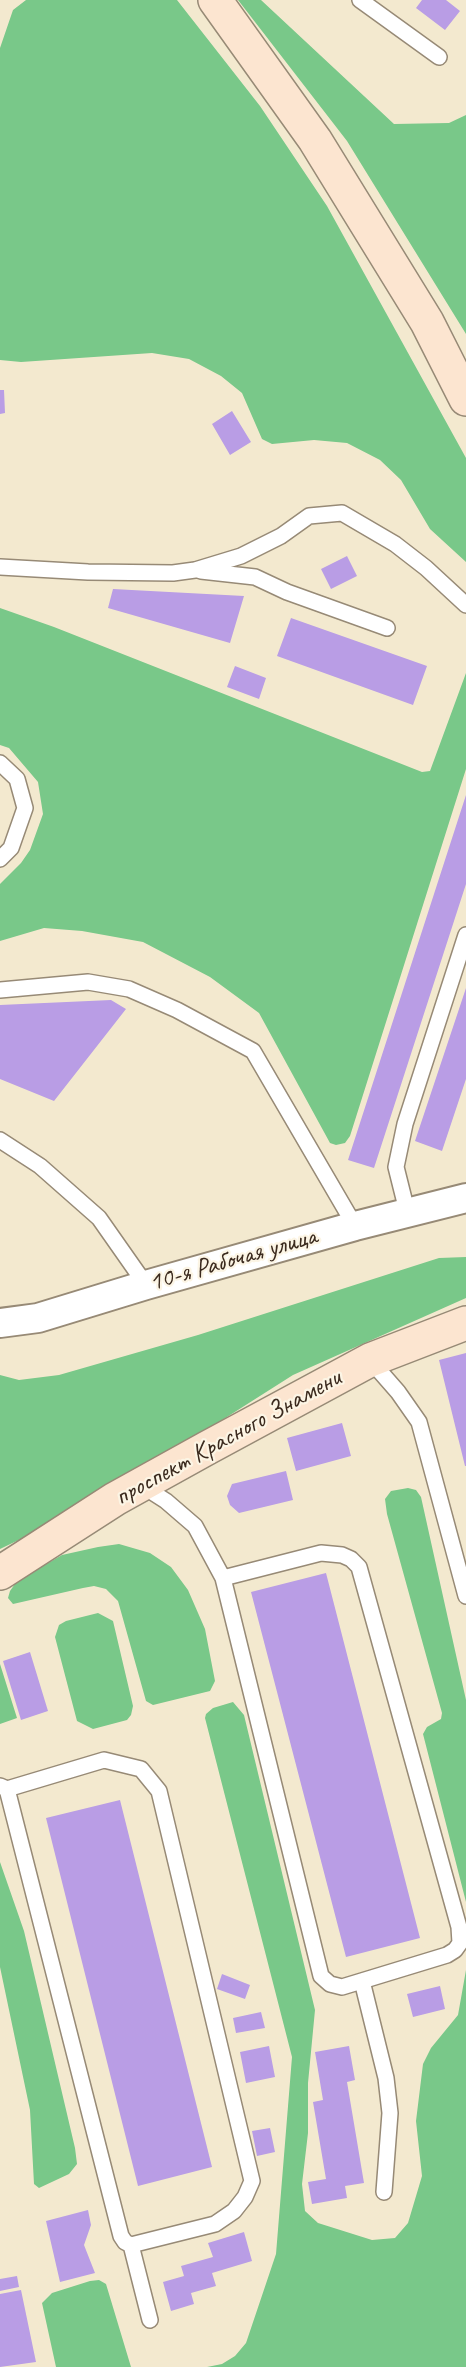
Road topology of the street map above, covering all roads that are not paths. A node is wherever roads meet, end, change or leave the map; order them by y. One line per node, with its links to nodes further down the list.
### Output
1 (215, 0): 4 (main road)
2 (360, 0): 3 (lane)
3 (439, 57)
4 (466, 399)
5 (0, 567): 6 (lane)
6 (195, 570): 7 (lane); 8 (lane)
7 (466, 605)
8 (387, 628)
9 (0, 752): 11 (lane)
10 (0, 763): 11 (lane)
11 (16, 779): 12 (lane)
12 (0, 859)
13 (466, 934): 17 (lane)
14 (0, 990): 18 (lane)
15 (0, 1140): 19 (lane)
16 (466, 1198): 17 (street, 10-я Рабочая улица)
17 (406, 1211): 18 (street, 10-я Рабочая улица)
18 (355, 1226): 19 (street, 10-я Рабочая улица)
19 (146, 1285): 20 (street, 10-я Рабочая улица)
20 (0, 1323)
21 (466, 1323): 22 (main road, проспект Красного Знамени)
22 (370, 1360): 23 (main road, проспект Красного Знамени); 26 (lane)
23 (141, 1485): 24 (main road, проспект Красного Знамени); 25 (lane)
24 (0, 1573)
25 (223, 1578): 28 (lane); 28 (lane)
26 (466, 1596)
27 (3, 1788): 30 (lane); 30 (lane)
28 (362, 1981): 29 (lane)
29 (384, 2192)
30 (132, 2245): 31 (lane)
31 (150, 2320)

